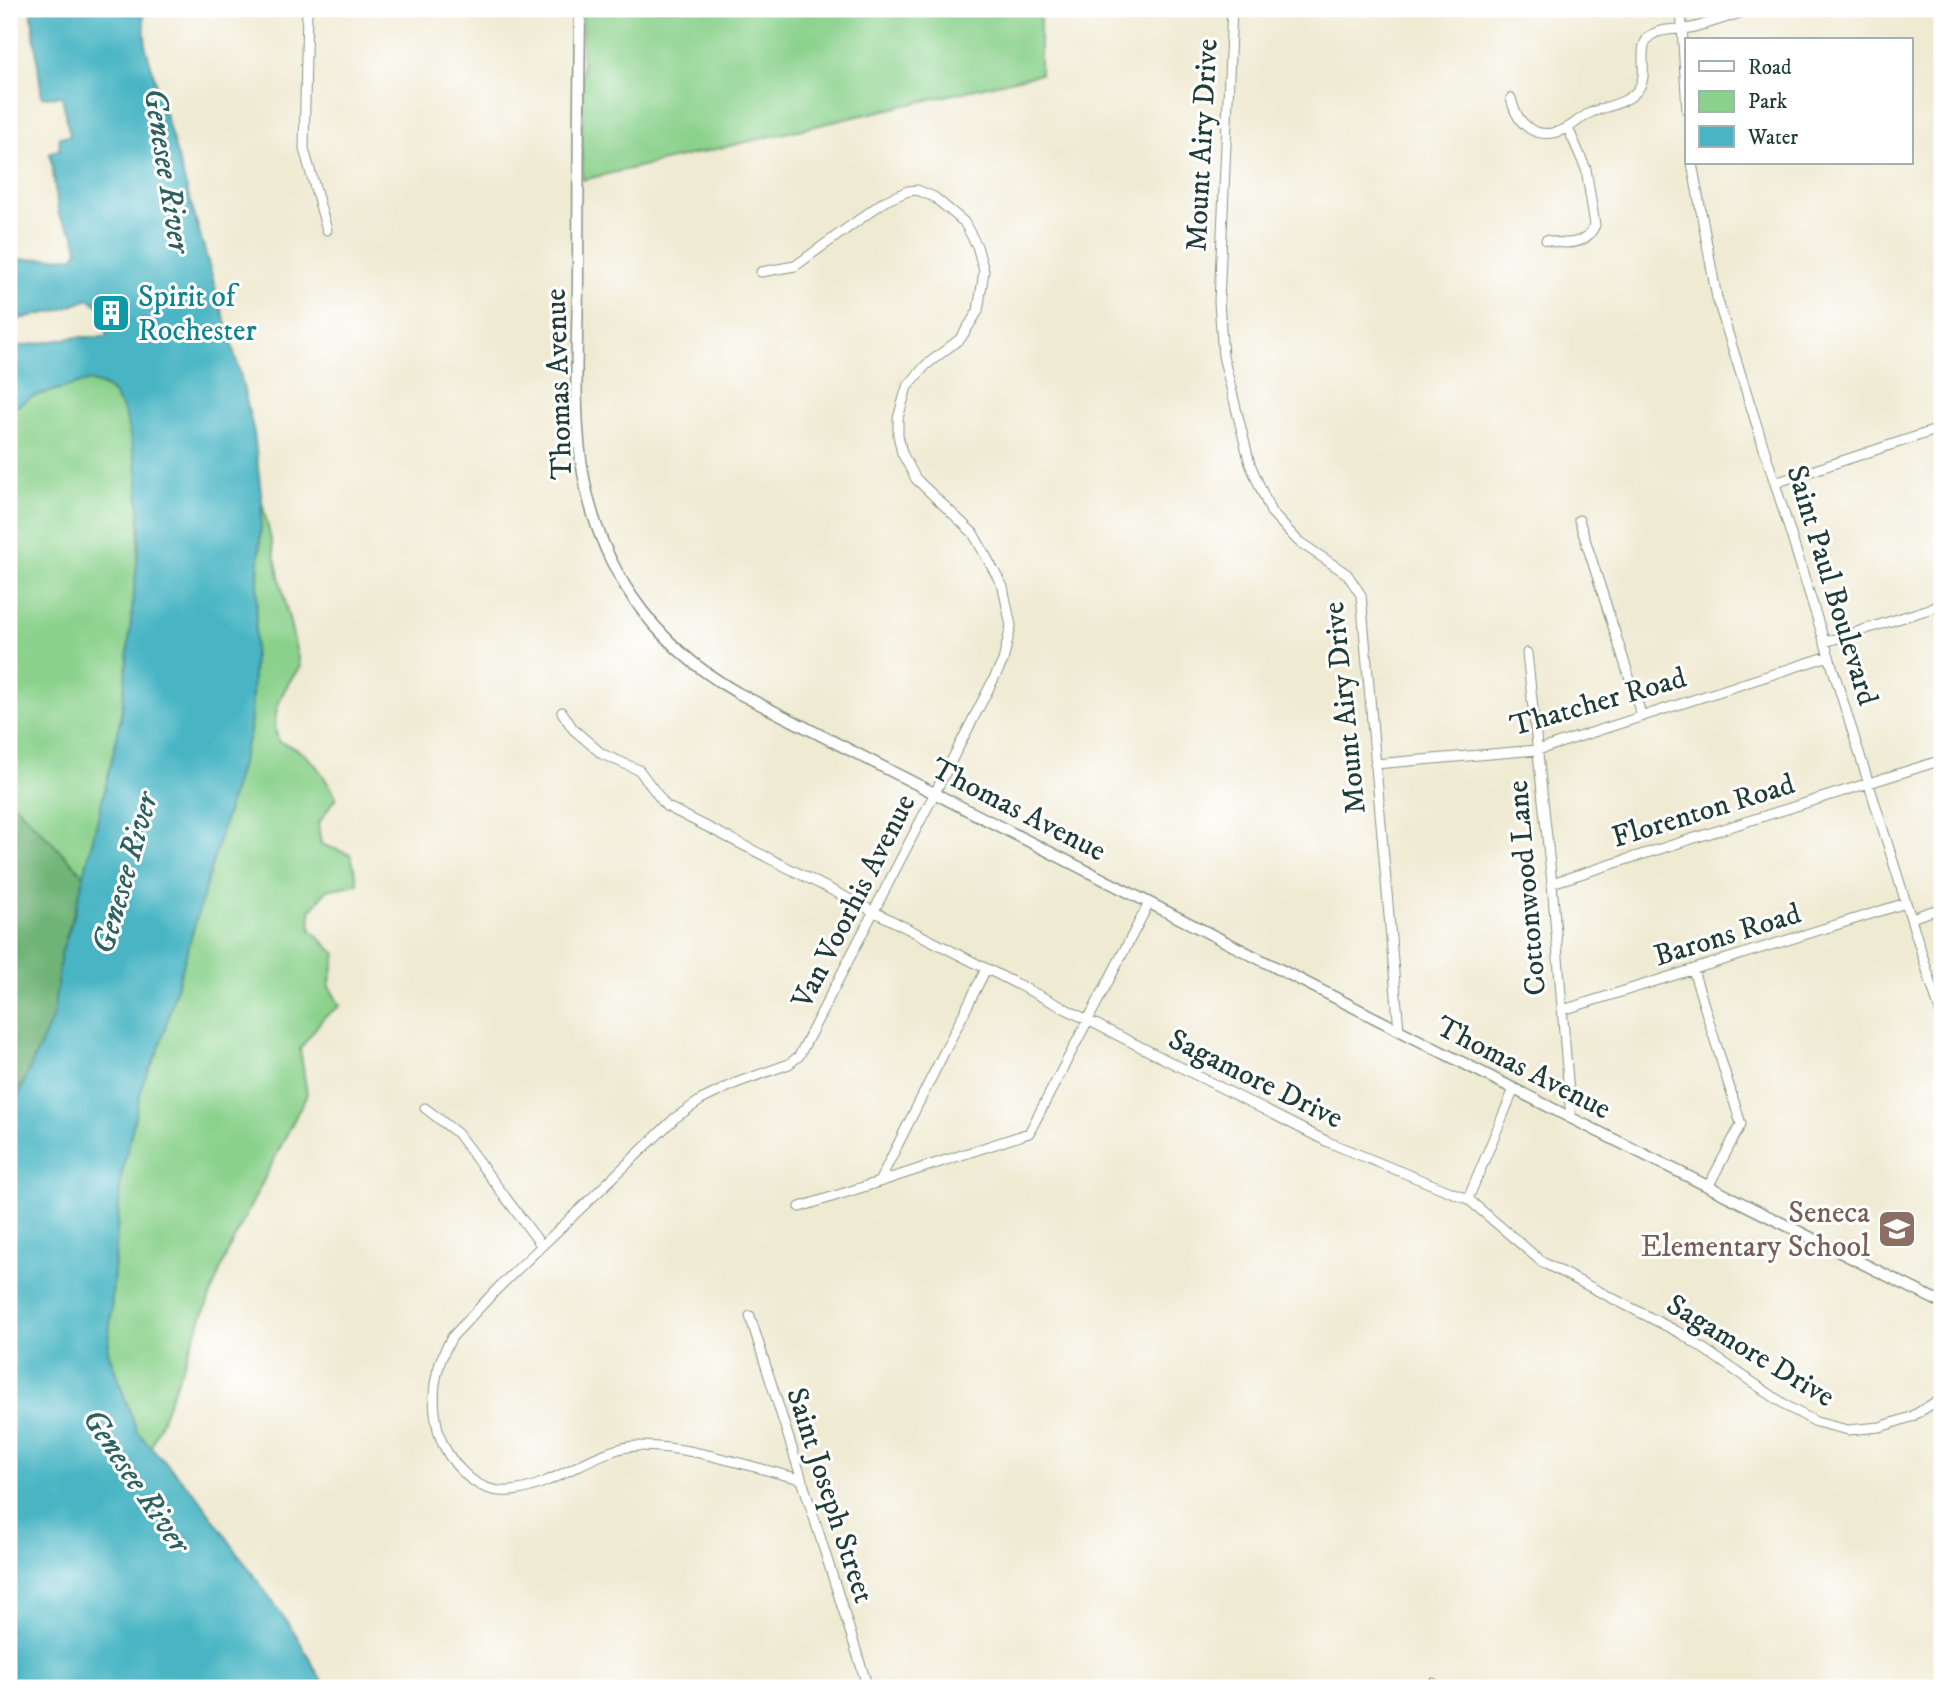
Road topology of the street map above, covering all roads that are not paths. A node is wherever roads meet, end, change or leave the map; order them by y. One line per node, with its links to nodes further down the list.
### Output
1 (307, 9): 11 (street)
2 (580, 9): 27 (main road, Thomas Avenue)
3 (1232, 9): 25 (street, Mount Airy Drive)
4 (1681, 9): 6 (street)
5 (1752, 9): 6 (street)
6 (1682, 30): 7 (street); 9 (street)
7 (1685, 79)
8 (1511, 98): 9 (street)
9 (1568, 128): 12 (street)
10 (1692, 164): 15 (street, Saint Paul Boulevard)
11 (327, 230)
12 (1546, 240)
13 (761, 272): 27 (street, Van Voorhis Avenue)
14 (1942, 428): 15 (street)
15 (1775, 483): 18 (street, Saint Paul Boulevard)
16 (1578, 520): 22 (street)
17 (1942, 605): 18 (street)
18 (1825, 642): 20 (street, Saint Paul Boulevard)
19 (1527, 653): 23 (street, Cottonwood Lane)
20 (1829, 656): 22 (street, Thatcher Road); 26 (street, Saint Paul Boulevard)
21 (562, 712): 32 (street, Sagamore Drive)
22 (1642, 717): 23 (street, Thatcher Road)
23 (1538, 750): 25 (street, Thatcher Road); 28 (street, Cottonwood Lane)
24 (1942, 760): 26 (street, Florenton Road)
25 (1375, 764): 39 (street, Mount Airy Drive)
26 (1869, 784): 28 (street, Florenton Road); 30 (street, Saint Paul Boulevard)
27 (936, 793): 29 (main road, Thomas Avenue); 32 (street, Van Voorhis Avenue)
28 (1552, 883): 36 (street, Cottonwood Lane)
29 (1149, 903): 38 (street); 39 (main road, Thomas Avenue)
30 (1906, 903): 33 (street, Saint Paul Boulevard); 35 (street, Barons Road)
31 (1942, 908): 33 (street)
32 (875, 913): 34 (street, Sagamore Drive); 47 (street, Van Voorhis Avenue)
33 (1911, 918): 37 (street, Saint Paul Boulevard)
34 (986, 969): 38 (street, Sagamore Drive); 43 (street)
35 (1693, 970): 36 (street, Barons Road); 44 (street)
36 (1563, 1010): 42 (street, Cottonwood Lane)
37 (1942, 1018)
38 (1088, 1021): 43 (street); 45 (street, Sagamore Drive)
39 (1399, 1030): 40 (main road, Thomas Avenue)
40 (1514, 1089): 42 (main road, Thomas Avenue); 45 (street)
41 (425, 1108): 47 (street)
42 (1571, 1118): 44 (main road, Thomas Avenue)
43 (879, 1182): 46 (street)
44 (1708, 1187): 48 (main road, Thomas Avenue)
45 (1468, 1199): 50 (street, Sagamore Drive)
46 (800, 1206)
47 (542, 1246): 51 (street, Van Voorhis Avenue)
48 (1942, 1303)
49 (750, 1316): 51 (street, Saint Joseph Street)
50 (1942, 1398)
51 (800, 1479): 52 (street, Saint Joseph Street)
52 (868, 1688)

